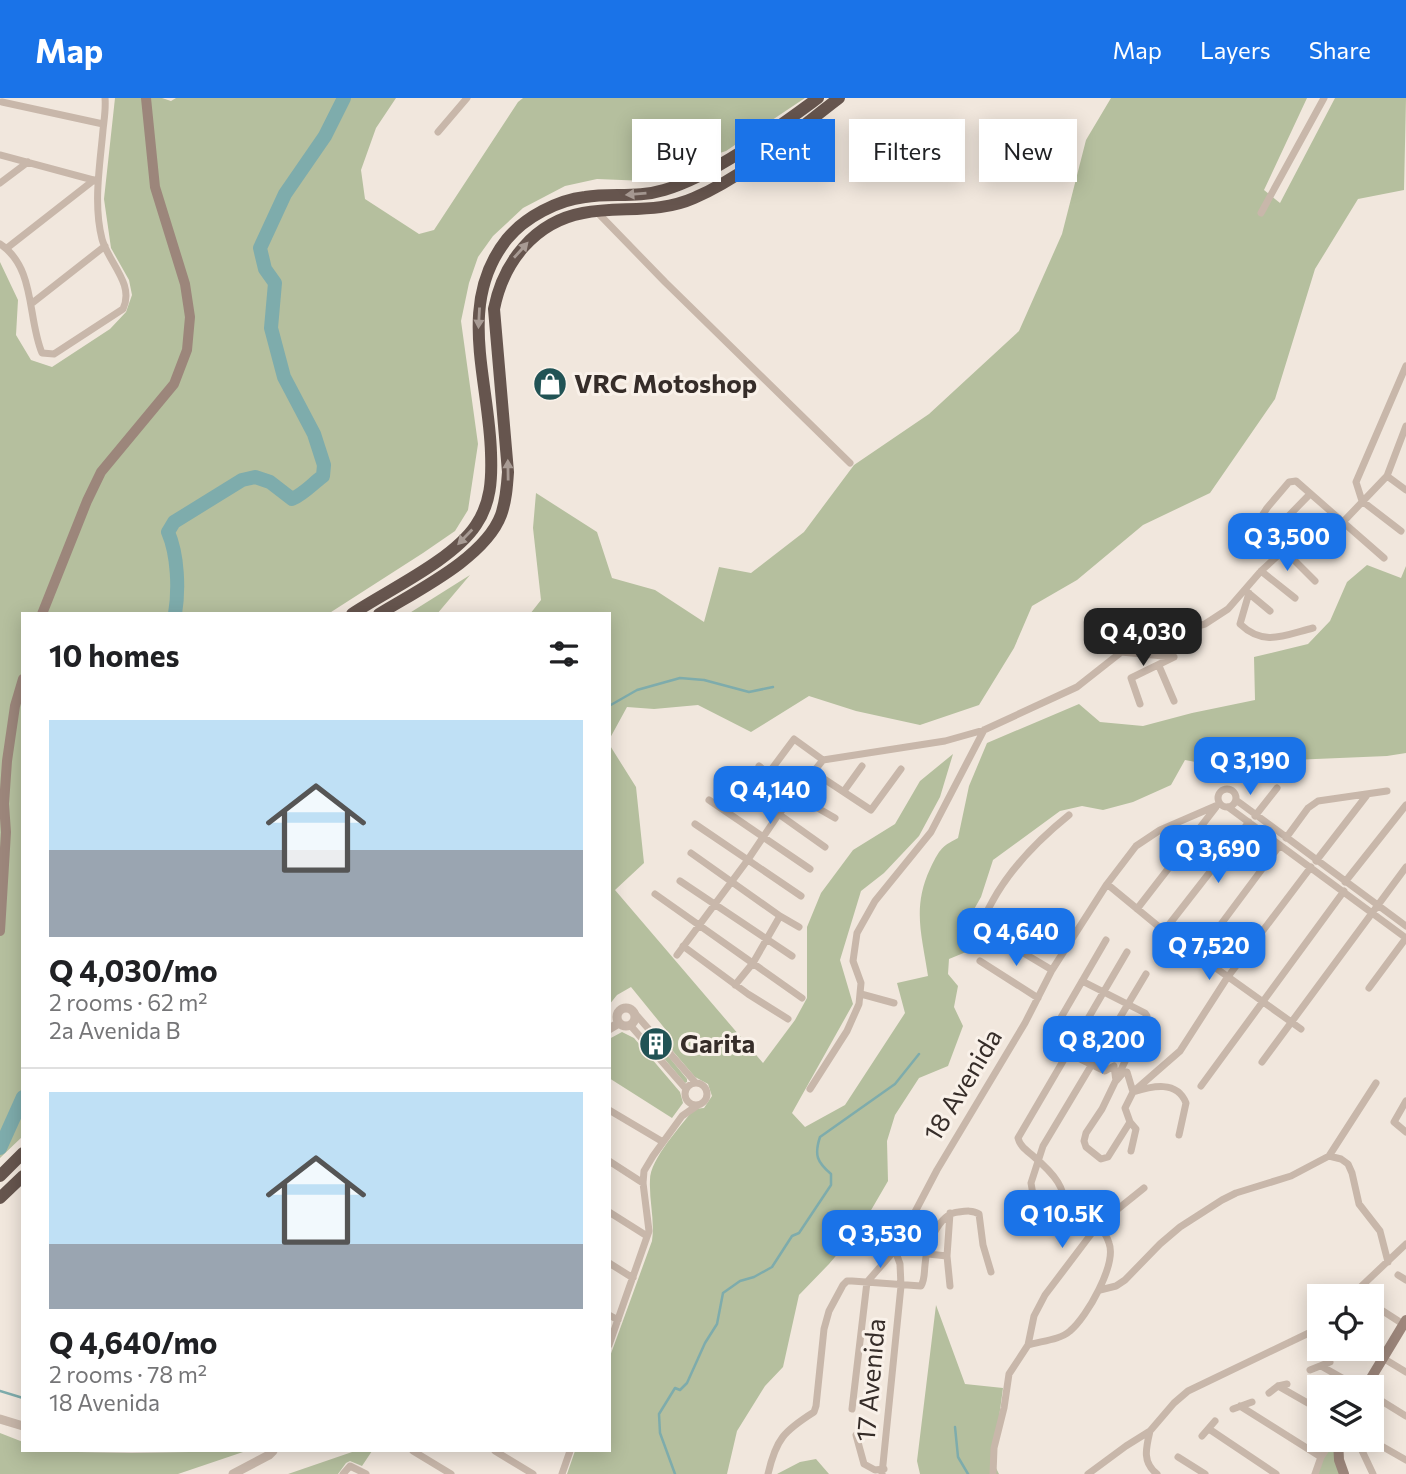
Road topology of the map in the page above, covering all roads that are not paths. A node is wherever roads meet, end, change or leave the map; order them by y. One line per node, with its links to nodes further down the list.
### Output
1 (105, 98): 10 (street)
2 (146, 98): 41 (main road)
3 (467, 98): 11 (street)
4 (818, 98): 8 (highway)
5 (839, 98): 9 (highway)
6 (1324, 98): 19 (street)
7 (2, 102): 10 (street)
8 (787, 119)
9 (811, 119)
10 (103, 124): 16 (street)
11 (438, 132)
12 (735, 154): 42 (highway, one-way to 42)
13 (0, 155): 14 (street)
14 (28, 162): 16 (street); 17 (street)
15 (735, 175): 18 (highway)
16 (96, 181): 20 (street); 21 (street)
17 (0, 183)
18 (597, 212): 25 (street); 43 (highway, one-way to 18)
19 (1261, 213)
20 (4, 246): 22 (street)
21 (105, 246): 22 (street); 22 (street)
22 (31, 304)
23 (1406, 366): 29 (street)
24 (1406, 426): 26 (street)
25 (850, 463)
26 (1387, 476): 27 (street); 29 (street)
27 (1406, 490)
28 (1310, 494): 30 (street); 32 (street); 33 (street)
29 (1362, 501): 30 (street); 31 (street)
30 (1343, 522): 34 (street); 35 (street)
31 (1401, 531)
32 (1269, 537)
33 (1247, 539)
34 (1284, 550): 36 (street); 37 (street)
35 (1384, 558)
36 (1261, 571): 38 (street); 39 (street)
37 (1315, 581)
38 (1247, 592): 40 (street); 44 (street); 45 (street)
39 (1296, 598)
40 (1270, 611)
41 (44, 612)
42 (355, 612)
43 (382, 612)
44 (1313, 628)
45 (1120, 652): 46 (street); 50 (street)
46 (1159, 666): 48 (street); 49 (street)
47 (21, 685): 95 (main road)
48 (1174, 701)
49 (1140, 704)
50 (984, 730): 51 (street); 114 (street)
51 (823, 760): 55 (street); 56 (street)
52 (759, 766): 56 (street)
53 (862, 766): 59 (street)
54 (901, 769): 59 (street)
55 (812, 771): 59 (street); 61 (street)
56 (768, 774): 61 (street)
57 (732, 781): 67 (street)
58 (1277, 788): 70 (street)
59 (844, 791)
60 (1387, 791): 62 (street)
61 (794, 795): 67 (street); 69 (street)
62 (1367, 795): 73 (street); 78 (street)
63 (709, 800): 72 (street)
64 (1236, 800): 66 (street); 66 (street); 70 (street)
65 (1406, 805): 83 (street)
66 (1222, 806): 70 (street); 84 (street, 18 Avenida); 89 (street)
67 (778, 815): 72 (street); 75 (street)
68 (1069, 815): 107 (street)
69 (835, 818)
70 (1252, 819): 73 (street); 74 (street); 96 (street)
71 (695, 824): 77 (street)
72 (764, 838): 77 (street); 80 (street)
73 (1286, 838): 78 (street)
74 (1280, 845): 78 (street); 103 (street)
75 (825, 847)
76 (691, 853): 82 (street)
77 (747, 861): 82 (street); 87 (street)
78 (1314, 864): 83 (street); 85 (street); 109 (street)
79 (1406, 867): 90 (street)
80 (810, 869)
81 (680, 881): 88 (street)
82 (730, 881): 88 (street); 91 (street)
83 (1345, 882): 90 (street)
84 (1107, 884): 89 (street); 107 (street, 18 Avenida)
85 (1344, 891): 90 (street); 117 (street)
86 (655, 894): 92 (street)
87 (801, 896)
88 (714, 904): 92 (street); 98 (street)
89 (1137, 909): 96 (street)
90 (1374, 909): 93 (street); 97 (street); 123 (street)
91 (780, 916): 94 (street); 98 (street)
92 (699, 925): 100 (street); 106 (street)
93 (1406, 926)
94 (799, 927)
95 (0, 931)
96 (1164, 931): 103 (street)
97 (1406, 938): 112 (street)
98 (768, 940): 104 (street); 106 (street)
99 (1105, 940): 110 (street)
100 (683, 946): 102 (street); 111 (street)
101 (1127, 952): 113 (street)
102 (677, 955)
103 (1198, 955): 109 (street)
104 (792, 956)
105 (980, 961): 116 (street)
106 (752, 963): 111 (street); 115 (street)
107 (1052, 970): 116 (street, 18 Avenida)
108 (1146, 974): 119 (street)
109 (1227, 978): 117 (street); 139 (street)
110 (1082, 981): 113 (street); 127 (street)
111 (735, 985): 121 (street)
112 (1369, 988)
113 (1102, 992): 119 (street); 130 (street)
114 (861, 994): 118 (street); 137 (street)
115 (802, 998)
116 (1038, 998): 166 (street, 18 Avenida)
117 (1262, 1002): 123 (street); 136 (street)
118 (894, 1003)
119 (1126, 1005): 132 (street); 133 (street)
120 (632, 1010): 122 (street); 124 (street); 128 (street)
121 (788, 1019)
122 (619, 1023): 124 (street); 125 (street)
123 (1292, 1023): 126 (street); 131 (street)
124 (630, 1025): 129 (street)
125 (611, 1028)
126 (1301, 1029)
127 (1052, 1033)
128 (654, 1034): 129 (street); 134 (street)
129 (645, 1042): 138 (street)
130 (1068, 1053): 132 (street); 151 (street)
131 (1262, 1062)
132 (1091, 1064): 133 (street); 151 (street)
133 (1116, 1081): 139 (street); 144 (street)
134 (695, 1082): 138 (street); 141 (street)
135 (1376, 1083): 150 (street)
136 (1201, 1086)
137 (810, 1089)
138 (686, 1093): 141 (street); 143 (street)
139 (1133, 1093): 144 (street); 146 (street)
140 (1406, 1101): 145 (street)
141 (698, 1105): 143 (street)
142 (611, 1111): 147 (street)
143 (682, 1116): 147 (street)
144 (1130, 1122): 148 (street)
145 (1406, 1132)
146 (1179, 1135)
147 (663, 1142): 155 (street)
148 (1131, 1151)
149 (21, 1155): 153 (highway)
150 (1329, 1156): 169 (street); 179 (street)
151 (1037, 1159): 158 (street); 162 (street)
152 (611, 1162): 155 (street)
153 (0, 1176)
154 (21, 1178): 157 (highway)
155 (643, 1182): 164 (street)
156 (1144, 1188): 163 (street)
157 (0, 1198)
158 (1066, 1203): 161 (street); 163 (street)
159 (611, 1213): 164 (street)
160 (950, 1213): 167 (street); 168 (street); 171 (street)
161 (1062, 1217)
162 (1038, 1223)
163 (1098, 1225): 179 (street); 186 (street)
164 (647, 1236): 173 (street)
165 (1406, 1244): 169 (street)
166 (895, 1250): 175 (street, 18 Avenida); 177 (street, 17 Avenida)
167 (928, 1254): 168 (street); 177 (street)
168 (947, 1256): 178 (street)
169 (1388, 1262): 176 (street)
170 (611, 1264): 173 (street)
171 (991, 1272)
172 (1398, 1275): 174 (street)
173 (633, 1278): 182 (street)
174 (1406, 1280)
175 (867, 1282): 177 (street); 200 (street); 228 (street)
176 (1364, 1284)
177 (901, 1286): 221 (street, 17 Avenida)
178 (950, 1286)
179 (1100, 1290): 186 (street)
180 (1384, 1311): 183 (street)
181 (611, 1316): 182 (street)
182 (618, 1320): 185 (street)
183 (1405, 1322): 187 (main road)
184 (1307, 1334): 206 (street)
185 (611, 1339)
186 (1028, 1345): 229 (street)
187 (1384, 1357)
188 (1384, 1360): 192 (street)
189 (1330, 1362): 190 (street)
190 (1321, 1366): 191 (street); 193 (street)
191 (1310, 1370)
192 (1406, 1372)
193 (1338, 1375)
194 (1287, 1384): 195 (street)
195 (1278, 1386): 196 (street); 199 (street)
196 (1269, 1393)
197 (1252, 1402): 218 (street)
198 (1384, 1402): 201 (street)
199 (1307, 1403)
200 (852, 1409)
201 (1406, 1416)
202 (0, 1419): 204 (street)
203 (1215, 1421): 205 (street)
204 (21, 1425)
205 (1209, 1429): 208 (street); 233 (street)
206 (1150, 1431): 220 (street); 230 (street)
207 (856, 1435): 221 (street)
208 (1202, 1436)
209 (1384, 1447): 219 (street)
210 (271, 1452): 222 (street)
211 (415, 1452): 225 (street)
212 (497, 1452): 226 (street)
213 (570, 1452): 227 (street)
214 (1324, 1452): 218 (street)
215 (1338, 1452): 235 (main road)
216 (1363, 1452): 236 (street)
217 (1178, 1457): 232 (street)
218 (1321, 1457): 234 (street)
219 (1406, 1460)
220 (1147, 1471): 231 (street)
221 (883, 1472)
222 (233, 1474)
223 (343, 1474): 224 (street)
224 (366, 1474)
225 (451, 1474)
226 (533, 1474)
227 (562, 1474)
228 (768, 1474)
229 (993, 1474)
230 (1088, 1474)
231 (1157, 1474)
232 (1205, 1474)
233 (1276, 1474)
234 (1315, 1474)
235 (1344, 1474)
236 (1373, 1474)

